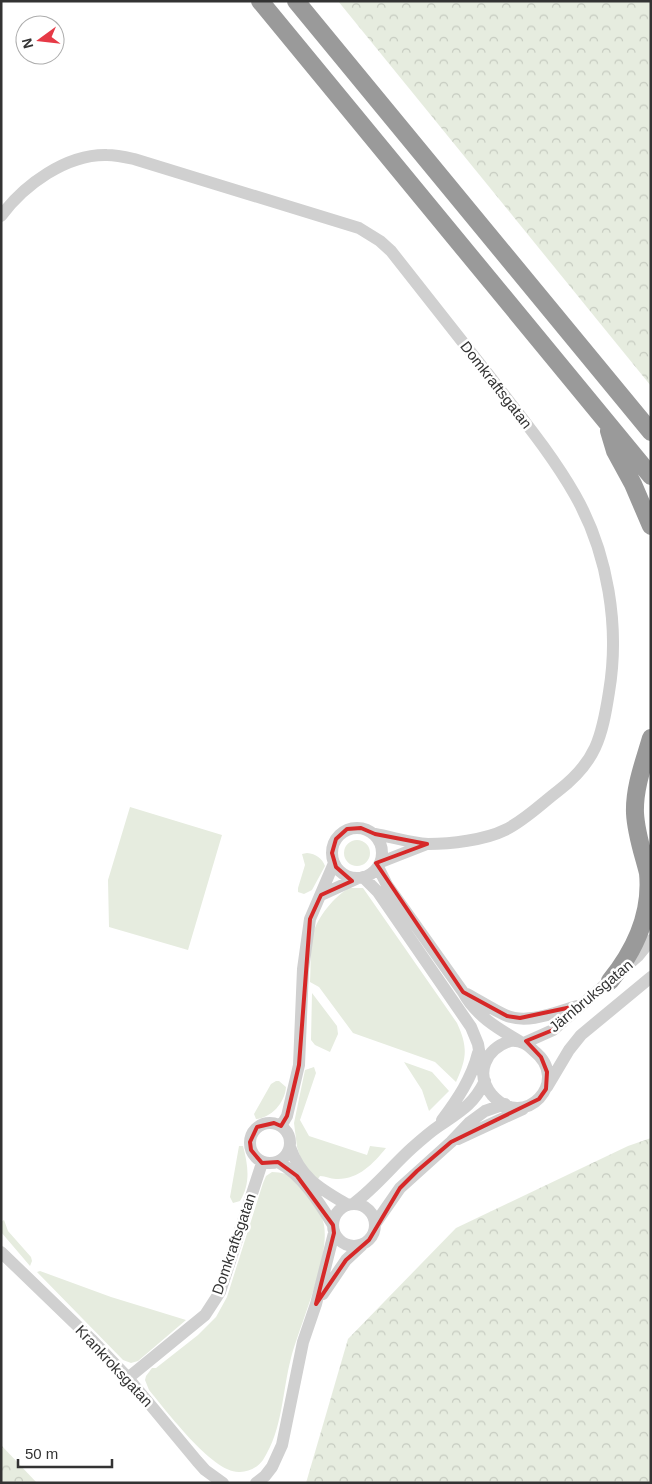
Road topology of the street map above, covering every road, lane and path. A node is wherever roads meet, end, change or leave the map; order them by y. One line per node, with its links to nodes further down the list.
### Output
1 (260, 1): 6 (highway)
2 (296, 1): 4 (highway)
3 (1, 216): 13 (street, Domkraftsgatan)
4 (610, 382): 5 (highway); 7 (highway)
5 (651, 412)
6 (607, 423): 8 (highway); 9 (highway)
7 (651, 432)
8 (651, 476)
9 (651, 526)
10 (651, 738): 11 (highway)
11 (642, 772): 14 (highway); 21 (highway)
12 (375, 834): 13 (street, Domkraftsgatan); 15 (street); 16 (street)
13 (427, 844): 16 (street, Domkraftsgatan)
14 (651, 850)
15 (334, 862): 17 (street); 18 (street)
16 (379, 864): 17 (street); 22 (street)
17 (360, 878): 18 (street); 25 (street)
18 (321, 895): 30 (street)
19 (651, 940): 21 (street, Järnbruksgatan)
20 (651, 978): 27 (street, Järnbruksgatan)
21 (610, 981): 23 (street, Järnbruksgatan)
22 (463, 992): 23 (street); 24 (street)
23 (581, 1004): 24 (street, Järnbruksgatan)
24 (521, 1042): 26 (street); 27 (street)
25 (478, 1044): 26 (street); 31 (street)
26 (484, 1077): 28 (street); 31 (street)
27 (546, 1089): 29 (street)
28 (504, 1104): 29 (street); 32 (street)
29 (529, 1106): 32 (street)
30 (282, 1126): 33 (street); 34 (street)
31 (437, 1126): 36 (street)
32 (451, 1142): 37 (street)
33 (290, 1147): 35 (street); 36 (street)
34 (262, 1162): 35 (street); 42 (street, Domkraftsgatan)
35 (278, 1162): 38 (street)
36 (351, 1204): 37 (street); 38 (street)
37 (375, 1224): 39 (street)
38 (334, 1229): 39 (street); 41 (street)
39 (362, 1245): 41 (street)
40 (1, 1252): 42 (street, Krankroksgatan)
41 (316, 1304): 44 (street)
42 (128, 1378): 43 (street, Krankroksgatan)
43 (223, 1483)
44 (256, 1483)

